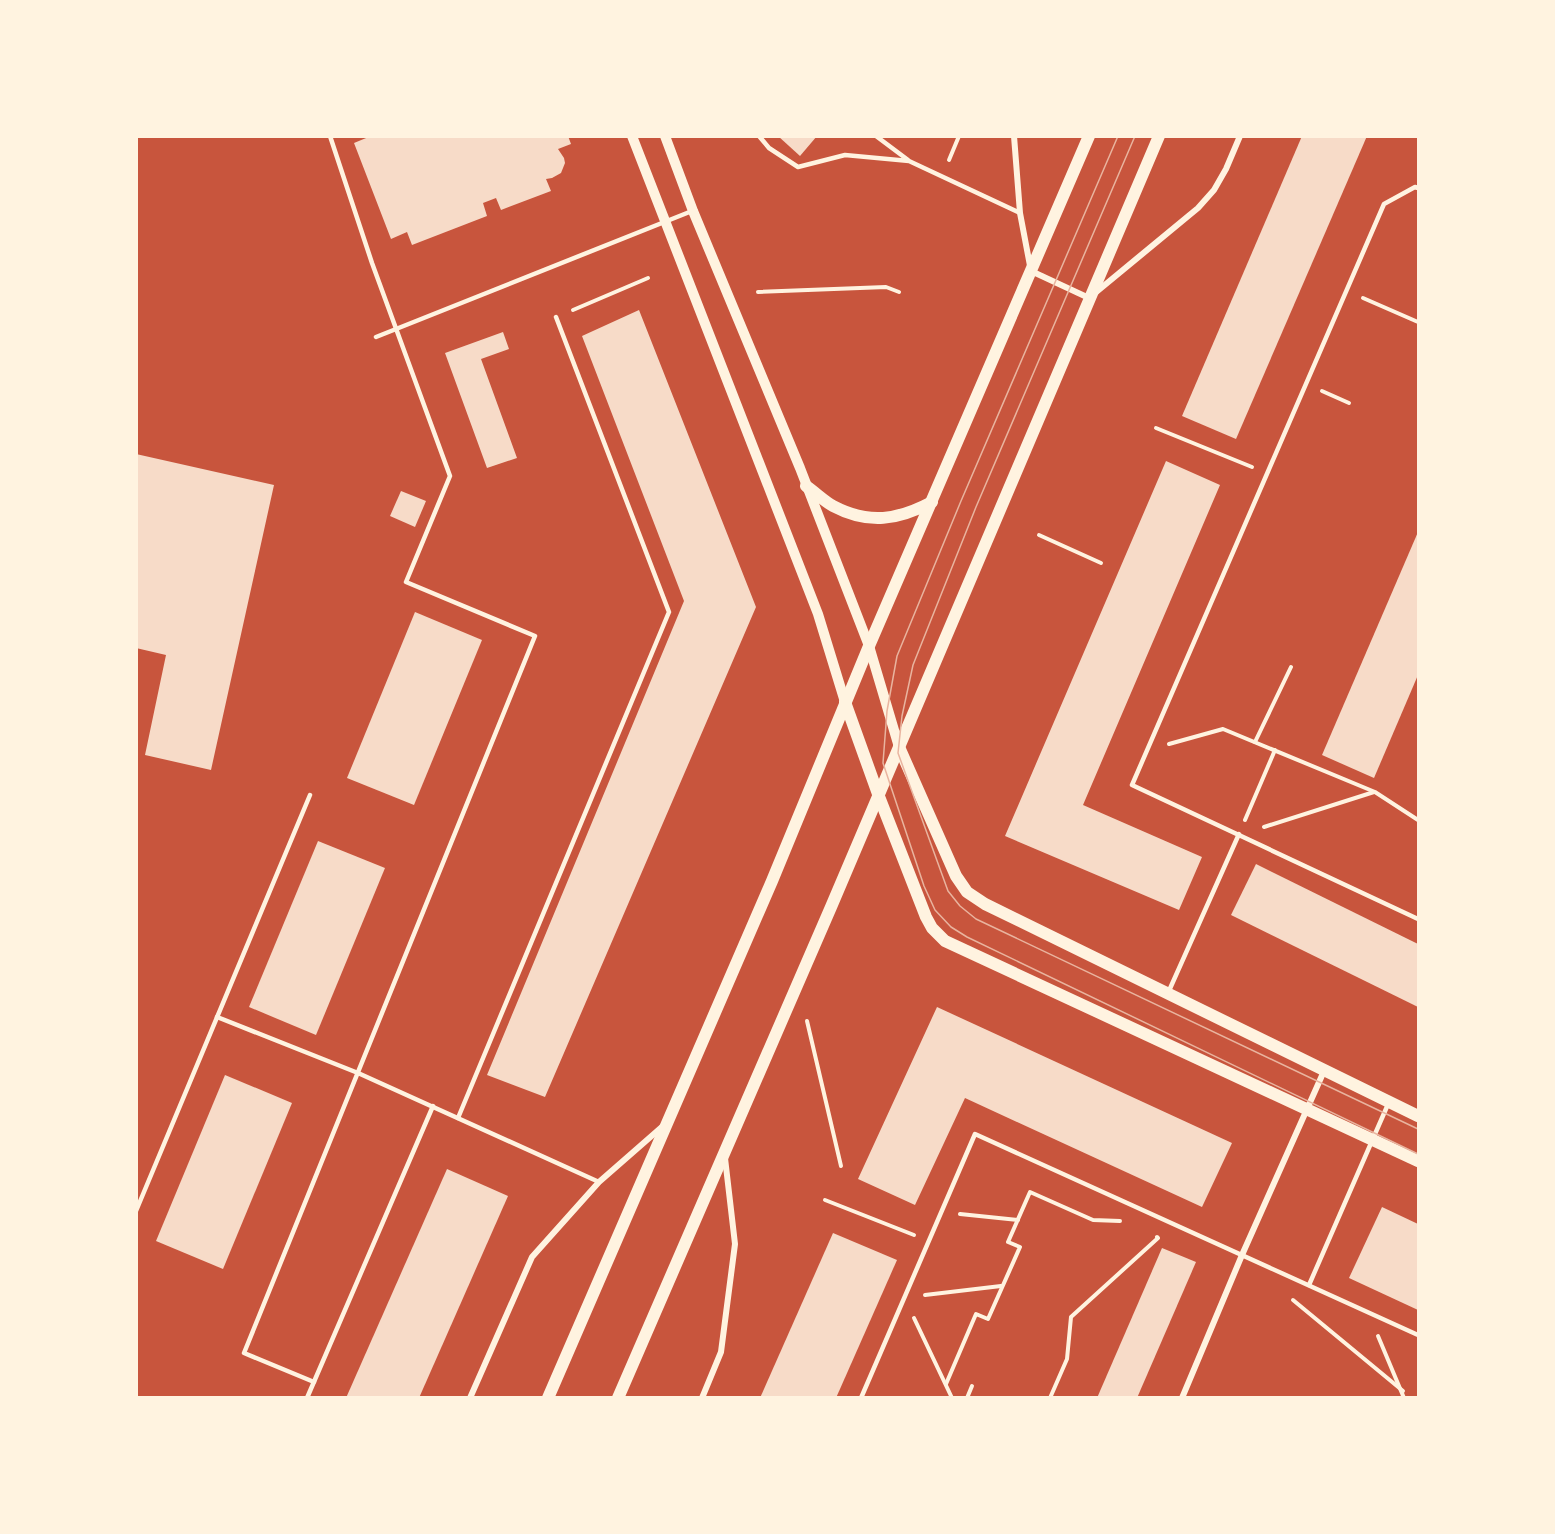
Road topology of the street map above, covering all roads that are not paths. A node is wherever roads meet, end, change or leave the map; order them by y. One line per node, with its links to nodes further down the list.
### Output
1 (330, 136): 19 (lane)
2 (632, 136): 15 (street)
3 (664, 136): 13 (street)
4 (759, 136): 11 (lane)
5 (870, 136): 10 (lane)
6 (1014, 136): 14 (street)
7 (1089, 136): 16 (main road)
8 (1159, 136): 17 (main road)
9 (1240, 136): 17 (street)
10 (879, 138): 11 (lane)
11 (909, 161): 14 (lane)
12 (1419, 188): 28 (lane)
13 (693, 211): 15 (lane); 21 (street)
14 (1020, 213): 16 (street)
15 (666, 222): 19 (lane); 24 (street)
16 (1031, 271): 17 (street); 22 (main road)
17 (1089, 298): 25 (main road)
18 (556, 317): 38 (lane)
19 (396, 330): 20 (lane); 33 (lane)
20 (376, 337)
21 (806, 486): 22 (main road); 23 (street)
22 (932, 502): 23 (main road)
23 (869, 646): 24 (main road); 25 (street)
24 (845, 702): 26 (main road); 39 (main road)
25 (899, 747): 26 (main road); 30 (main road)
26 (878, 794): 36 (main road); 41 (main road)
27 (310, 795): 31 (lane)
28 (1239, 834): 29 (lane); 30 (lane)
29 (1419, 919)
30 (1167, 993): 32 (main road)
31 (217, 1017): 33 (lane); 44 (lane)
32 (1324, 1071): 34 (main road); 36 (street)
33 (358, 1073): 35 (lane); 48 (lane)
34 (1389, 1102): 37 (main road); 40 (lane)
35 (433, 1106): 38 (lane); 48 (lane)
36 (1307, 1110): 40 (main road); 45 (street)
37 (1419, 1116)
38 (458, 1118): 43 (lane)
39 (668, 1121): 43 (street); 51 (main road)
40 (1372, 1140): 42 (main road); 46 (lane)
41 (724, 1152): 52 (main road); 53 (street)
42 (1419, 1161)
43 (598, 1182): 50 (street)
44 (136, 1211)
45 (1242, 1255): 46 (lane); 54 (lane); 55 (street)
46 (1310, 1286): 47 (lane)
47 (1419, 1335)
48 (314, 1382): 49 (lane)
49 (308, 1398)
50 (470, 1398)
51 (548, 1398)
52 (618, 1398)
53 (702, 1398)
54 (861, 1398)
55 (1182, 1398)

